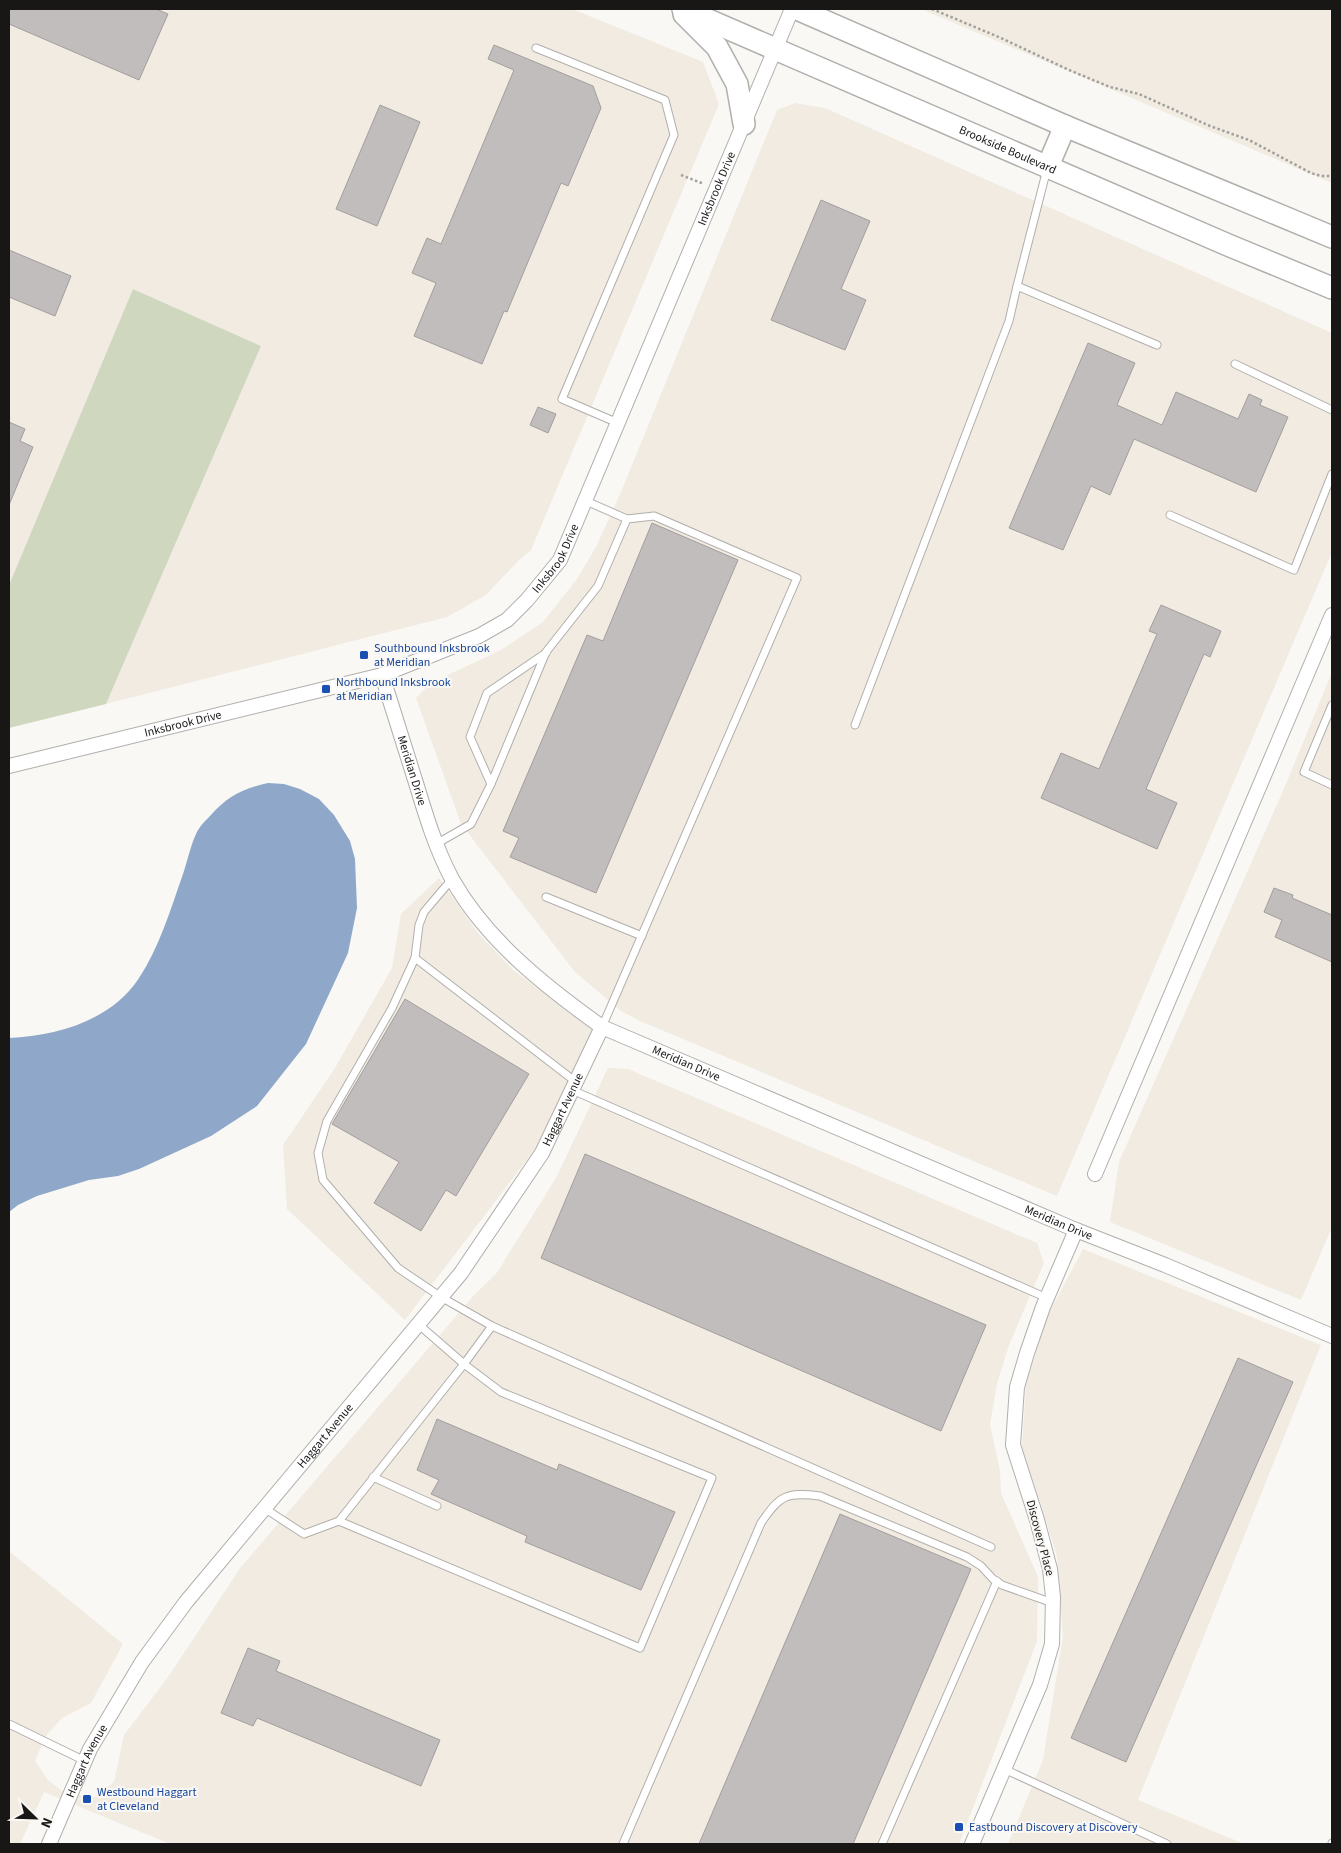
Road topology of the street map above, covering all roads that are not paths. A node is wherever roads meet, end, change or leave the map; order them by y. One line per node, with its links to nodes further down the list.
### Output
1 (679, 9): 7 (main road)
2 (683, 9): 5 (main road, Brookside Boulevard)
3 (792, 9): 5 (street, Inksbrook Drive)
4 (797, 9): 8 (main road)
5 (774, 47): 7 (street, Inksbrook Drive); 9 (main road, Brookside Boulevard)
6 (536, 48): 16 (lane)
7 (744, 124): 16 (street, Inksbrook Drive)
8 (1065, 126): 9 (main road); 10 (main road)
9 (1048, 166): 11 (lane); 12 (main road, Brookside Boulevard)
10 (1332, 237)
11 (1017, 286): 13 (lane); 25 (lane)
12 (1332, 288)
13 (1157, 344)
14 (1235, 364): 15 (lane)
15 (1332, 410)
16 (618, 423): 18 (street, Inksbrook Drive)
17 (1332, 474): 19 (lane)
18 (586, 500): 20 (lane); 23 (street, Inksbrook Drive)
19 (1170, 515)
20 (627, 519): 22 (lane); 32 (lane)
21 (1332, 615): 36 (street)
22 (546, 652): 27 (lane); 27 (lane)
23 (382, 675): 26 (street, Inksbrook Drive); 29 (street, Meridian Drive)
24 (1332, 705): 28 (lane)
25 (855, 725)
26 (9, 766)
27 (491, 784): 29 (lane)
28 (1332, 785)
29 (436, 844): 30 (street, Meridian Drive)
30 (452, 879): 33 (lane); 34 (street, Meridian Drive)
31 (546, 897): 32 (lane)
32 (642, 936): 34 (lane)
33 (415, 958): 35 (lane); 38 (lane)
34 (602, 1027): 35 (street, Haggart Avenue); 37 (street, Meridian Drive)
35 (574, 1086): 38 (street, Haggart Avenue); 39 (lane)
36 (1095, 1174)
37 (1076, 1230): 39 (street, Discovery Place); 42 (street, Meridian Drive)
38 (441, 1296): 40 (street, Haggart Avenue); 41 (lane)
39 (1047, 1298): 50 (street, Discovery Place)
40 (418, 1324): 43 (lane); 46 (street, Haggart Avenue)
41 (492, 1326): 43 (lane); 48 (lane)
42 (1332, 1336)
43 (464, 1364): 44 (lane); 47 (lane)
44 (372, 1477): 45 (lane); 47 (lane)
45 (437, 1506)
46 (264, 1508): 47 (lane); 52 (street, Haggart Avenue)
47 (339, 1521)
48 (991, 1548)
49 (996, 1581): 50 (lane); 55 (lane); 56 (lane)
50 (1053, 1603): 53 (street, Discovery Place)
51 (9, 1724): 52 (lane)
52 (85, 1761): 54 (street, Haggart Avenue)
53 (1004, 1769): 57 (street, Discovery Place); 58 (lane)
54 (49, 1844)
55 (623, 1844)
56 (882, 1844)
57 (972, 1844)
58 (1167, 1844)

